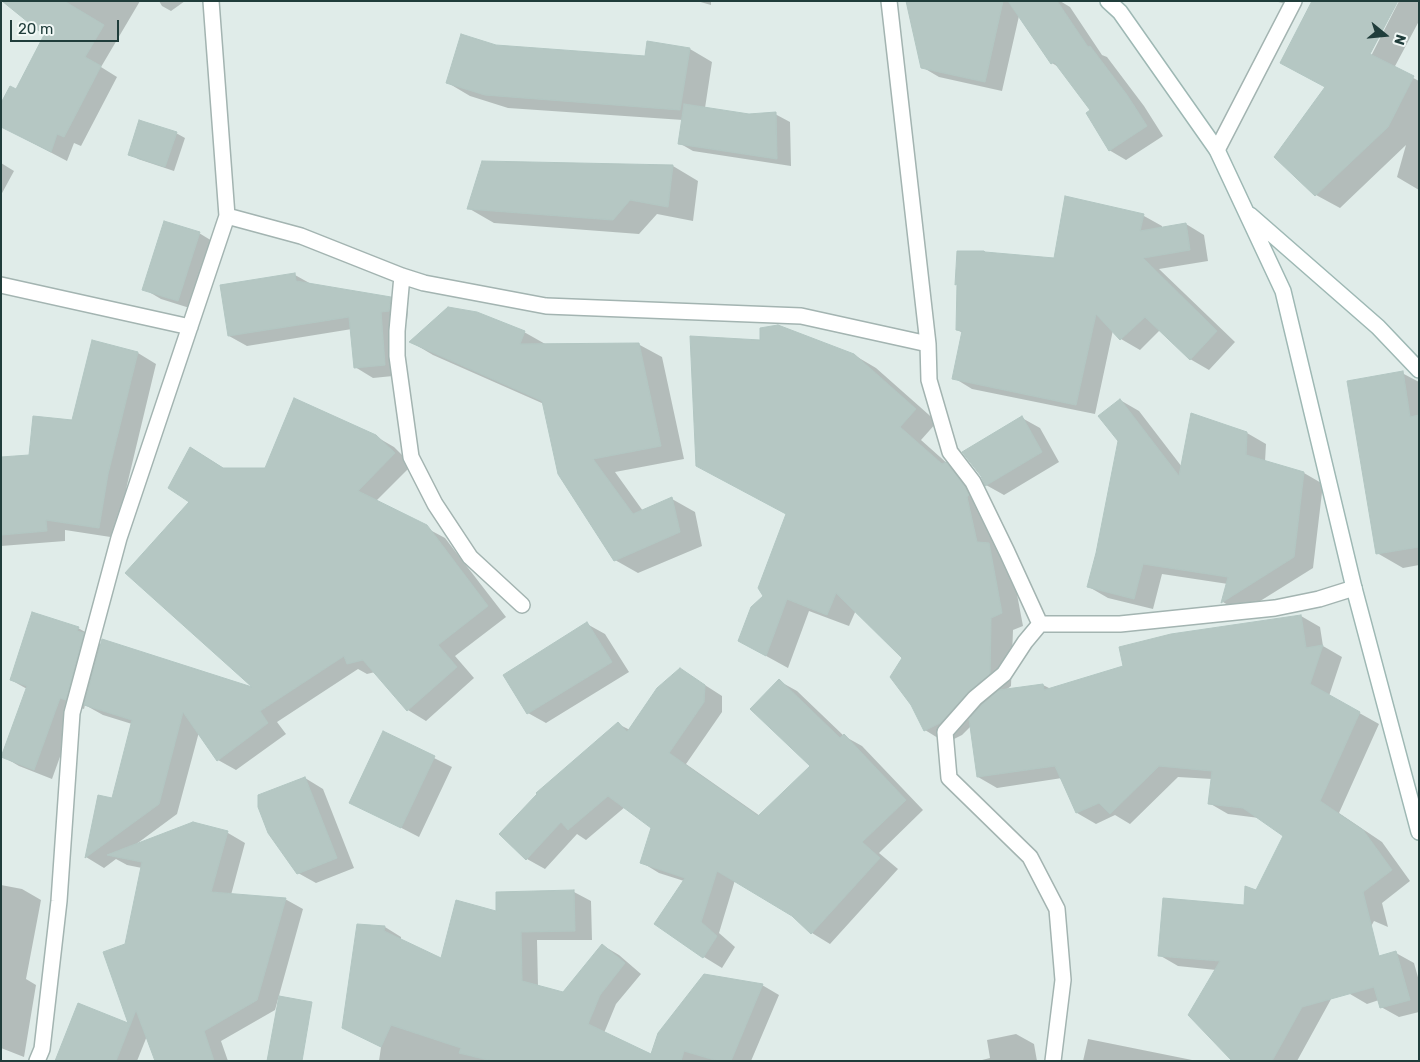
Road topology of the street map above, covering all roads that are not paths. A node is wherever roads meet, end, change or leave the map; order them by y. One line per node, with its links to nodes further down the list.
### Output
1 (211, 1): 7 (street)
2 (889, 1): 11 (street)
3 (1108, 1): 5 (street)
4 (1294, 1): 5 (street)
5 (1217, 150): 6 (street)
6 (1245, 211): 12 (street); 13 (street)
7 (227, 216): 8 (street); 10 (street)
8 (402, 276): 11 (street); 14 (street)
9 (1, 285): 10 (street)
10 (190, 327): 17 (street)
11 (928, 344): 15 (street)
12 (1419, 370)
13 (1354, 588): 15 (street); 16 (street)
14 (522, 605)
15 (1040, 624): 18 (street)
16 (1419, 832)
17 (37, 1061)
18 (1053, 1061)

